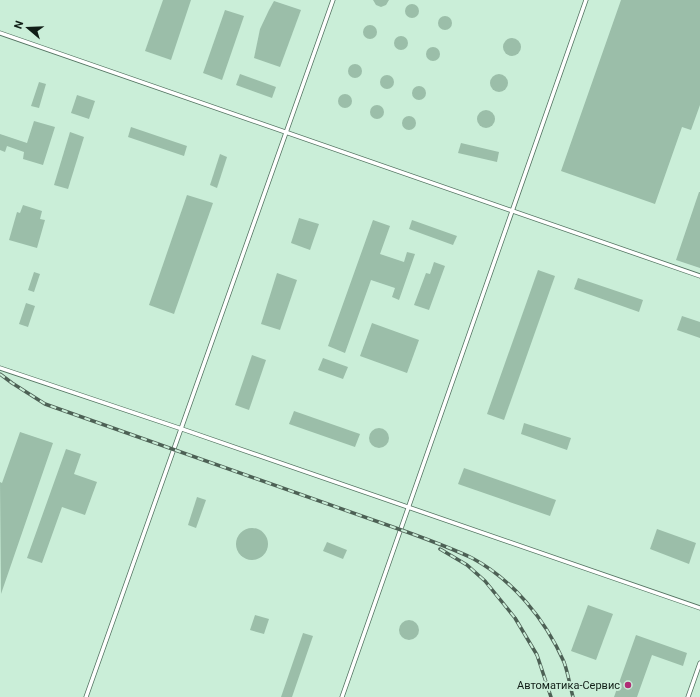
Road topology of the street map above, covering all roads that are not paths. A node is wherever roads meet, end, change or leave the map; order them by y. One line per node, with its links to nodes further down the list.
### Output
1 (333, 0): 4 (lane)
2 (586, 0): 5 (lane)
3 (0, 33): 4 (lane)
4 (285, 133): 5 (lane); 8 (lane)
5 (512, 211): 6 (lane); 9 (lane)
6 (700, 276)
7 (0, 368): 8 (lane)
8 (182, 429): 9 (lane); 12 (lane)
9 (408, 507): 10 (lane); 13 (lane)
10 (700, 607)
11 (700, 663): 14 (lane)
12 (86, 697)
13 (342, 697)
14 (688, 697)

